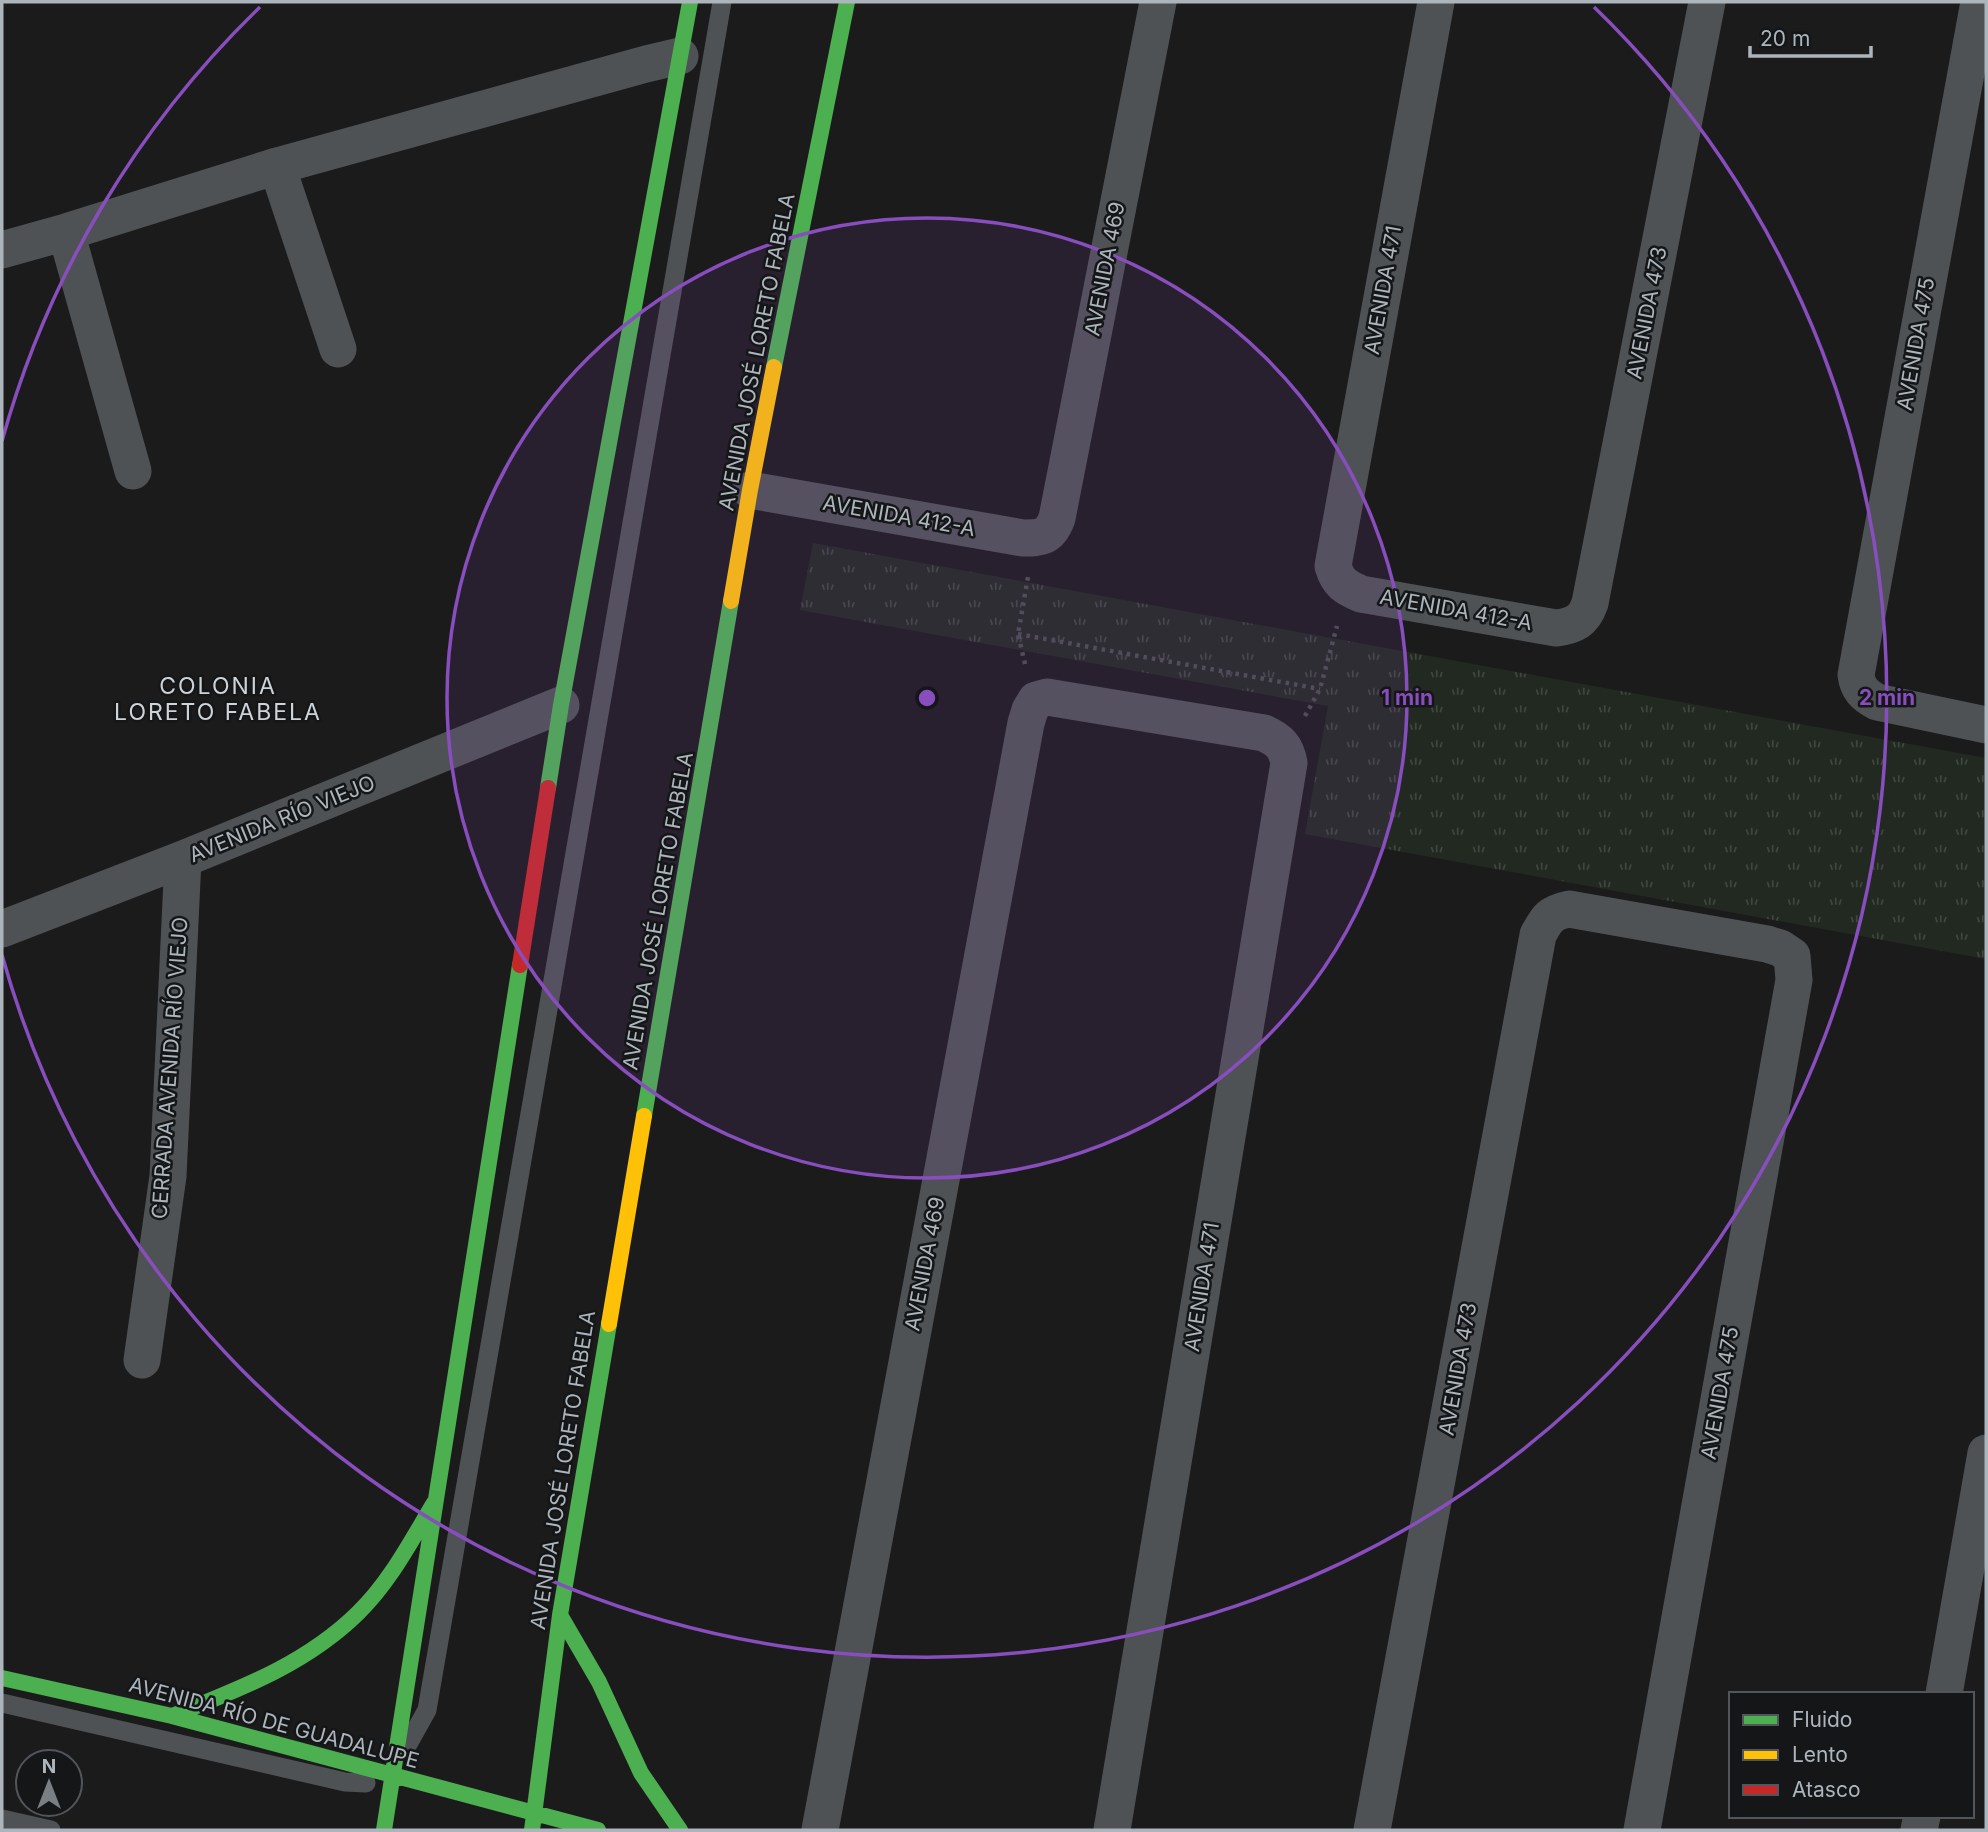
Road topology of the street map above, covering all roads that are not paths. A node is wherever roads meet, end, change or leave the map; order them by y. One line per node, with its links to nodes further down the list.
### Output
1 (690, 2): 8 (main road)
2 (722, 2): 32 (lane)
3 (847, 2): 14 (main road, AVENIDA JOSÉ LORETO FABELA)
4 (1158, 2): 15 (street, AVENIDA 469)
5 (1436, 2): 16 (street, AVENIDA 471)
6 (1707, 2): 17 (street, AVENIDA 473)
7 (1979, 2): 20 (street, AVENIDA 475)
8 (680, 56): 9 (street); 19 (main road)
9 (277, 166): 10 (street); 12 (street)
10 (66, 232): 11 (street); 13 (street)
11 (2, 250)
12 (338, 349)
13 (133, 471)
14 (750, 490): 15 (street, AVENIDA 412-A); 27 (main road, AVENIDA JOSÉ LORETO FABELA)
15 (1041, 536)
16 (1342, 583): 17 (street, AVENIDA 412-A)
17 (1580, 622)
18 (1037, 700): 40 (street, AVENIDA 469); 41 (street, AVENIDA 471)
19 (561, 705): 21 (street, AVENIDA RÍO VIEJO); 26 (main road)
20 (1986, 725)
21 (183, 859): 22 (street, AVENIDA RÍO VIEJO); 24 (street, CERRADA AVENIDA RÍO VIEJO)
22 (2, 929)
23 (1792, 956): 42 (street, AVENIDA 473); 43 (street, AVENIDA 475)
24 (142, 1360)
25 (1986, 1452): 29 (street)
26 (433, 1503): 31 (main road); 32 (main road)
27 (559, 1615): 33 (main road, AVENIDA JOSÉ LORETO FABELA); 39 (main road)
28 (2, 1678): 31 (main road, AVENIDA RÍO DE GUADALUPE)
29 (1944, 1692)
30 (2, 1703): 32 (lane)
31 (172, 1716): 32 (main road, AVENIDA RÍO DE GUADALUPE)
32 (391, 1775): 33 (main road, AVENIDA RÍO DE GUADALUPE); 36 (main road)
33 (534, 1813): 37 (main road, AVENIDA JOSÉ LORETO FABELA); 38 (main road, AVENIDA RÍO DE GUADALUPE)
34 (2, 1819): 35 (lane)
35 (51, 1830)
36 (384, 1830)
37 (532, 1830)
38 (598, 1830)
39 (680, 1830)
40 (820, 1830)
41 (1112, 1830)
42 (1372, 1830)
43 (1642, 1830)

